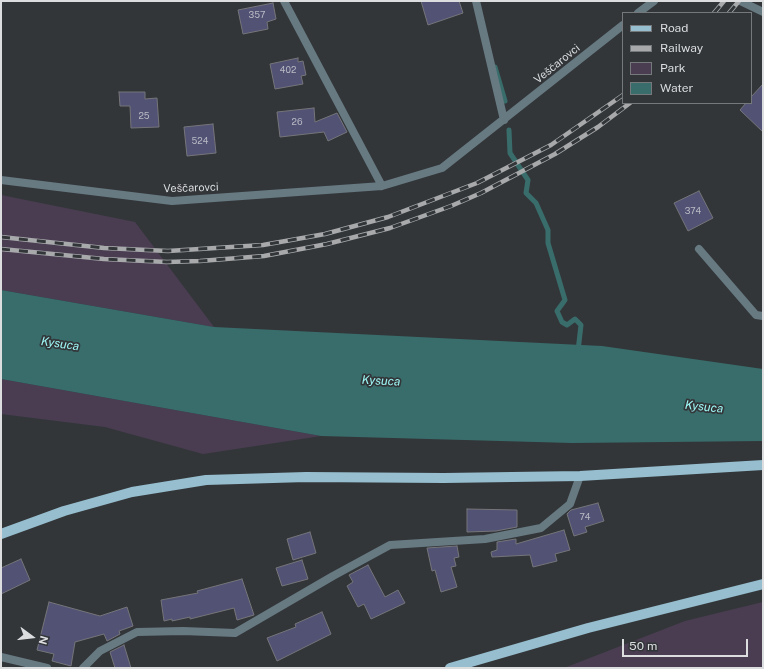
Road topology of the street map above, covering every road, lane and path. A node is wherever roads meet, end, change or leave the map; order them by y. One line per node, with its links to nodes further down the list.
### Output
1 (284, 1): 10 (street)
2 (476, 1): 8 (street)
3 (654, 1): 5 (street)
4 (740, 1): 6 (street)
5 (639, 12)
6 (763, 12)
7 (622, 26): 8 (street, Veščarovci)
8 (504, 120): 10 (street, Veščarovci)
9 (1, 180): 10 (street, Veščarovci)
10 (382, 186)
11 (699, 249): 12 (street)
12 (763, 316)
13 (763, 465): 14 (main road)
14 (580, 476): 15 (main road); 19 (street)
15 (1, 534)
16 (763, 584): 20 (main road)
17 (1, 656): 18 (street)
18 (47, 668)
19 (83, 668)
20 (450, 668)

